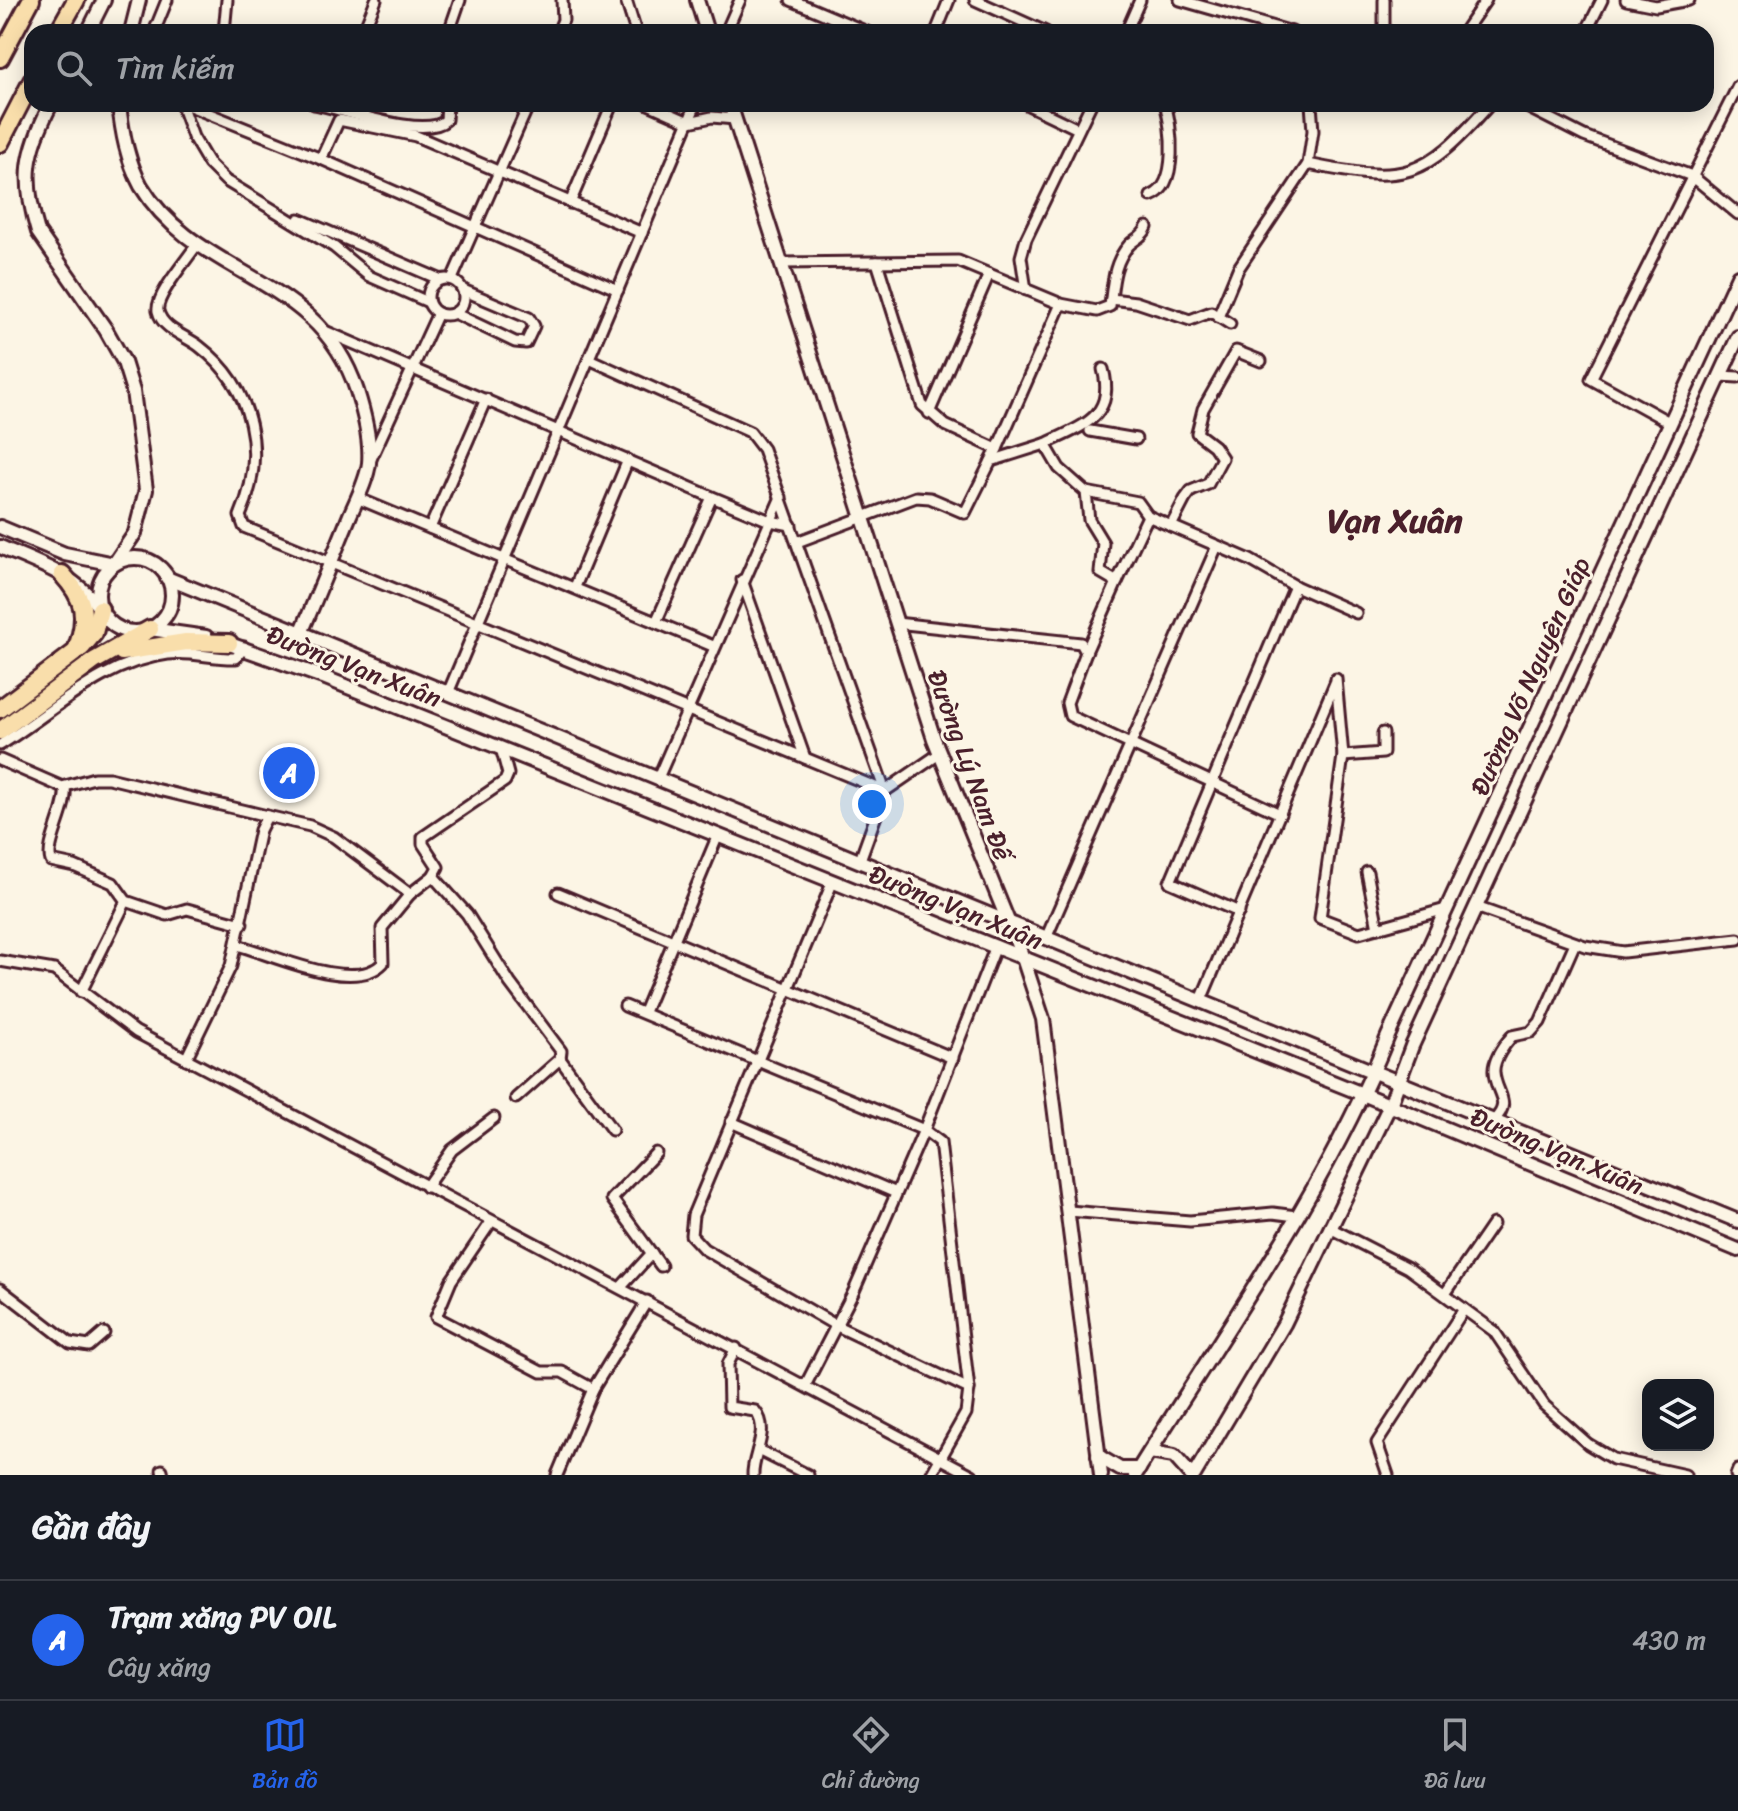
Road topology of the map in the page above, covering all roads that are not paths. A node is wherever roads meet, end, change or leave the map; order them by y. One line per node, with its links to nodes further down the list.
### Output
1 (25, 0): 44 (highway)
2 (31, 0): 45 (highway)
3 (76, 0): 25 (highway)
4 (104, 0): 26 (main road)
5 (139, 0): 27 (main road)
6 (167, 0): 28 (street)
7 (227, 0): 29 (street)
8 (376, 0): 30 (street)
9 (460, 0): 31 (street)
10 (562, 0): 32 (street)
11 (626, 0): 33 (street)
12 (697, 0): 34 (main road)
13 (740, 0): 35 (street)
14 (791, 0): 36 (street)
15 (949, 0): 37 (street)
16 (975, 0): 38 (street)
17 (1140, 0): 39 (street)
18 (1180, 0): 40 (street)
19 (1384, 0): 41 (street)
20 (1486, 0): 42 (street)
21 (1602, 0): 43 (street)
22 (1626, 0): 24 (street)
23 (1689, 0): 24 (street)
24 (1666, 2)
25 (62, 24)
26 (92, 24)
27 (133, 24)
28 (157, 24)
29 (225, 24)
30 (366, 24)
31 (452, 24)
32 (561, 24)
33 (634, 24)
34 (704, 24)
35 (730, 24)
36 (848, 24)
37 (939, 24)
38 (1028, 24)
39 (1130, 24)
40 (1264, 24)
41 (1384, 24)
42 (1470, 24)
43 (1590, 24)
44 (0, 40)
45 (0, 58)
46 (1738, 86): 75 (street)
47 (24, 96): 71 (highway)
48 (48, 112): 135 (main road)
49 (120, 112): 83 (main road)
50 (185, 112): 78 (street)
51 (203, 112): 72 (street)
52 (334, 112): 67 (street)
53 (348, 112): 67 (street)
54 (369, 112): 55 (street)
55 (446, 112)
56 (525, 112): 74 (street)
57 (609, 112): 77 (street)
58 (666, 112): 69 (street)
59 (693, 112): 69 (street)
60 (733, 112): 68 (main road, Đường Lý Nam Đế)
61 (1043, 112): 70 (street)
62 (1087, 112): 70 (street)
63 (1167, 112): 76 (street)
64 (1312, 112): 73 (street)
65 (1482, 112): 73 (street)
66 (1550, 112): 75 (street)
67 (341, 115): 72 (street); 74 (street)
68 (735, 119): 69 (street); 85 (main road, Đường Lý Nam Đế)
69 (689, 122): 82 (street)
70 (1078, 129): 92 (street)
71 (0, 143)
72 (321, 159): 80 (street)
73 (1308, 164): 98 (street)
74 (498, 172): 77 (street); 80 (street)
75 (1692, 176): 79 (street); 110 (street)
76 (1151, 196)
77 (570, 203): 82 (street)
78 (270, 207): 88 (street); 94 (street)
79 (1738, 214)
80 (475, 227): 89 (street); 91 (street)
81 (1147, 227): 93 (street)
82 (642, 233): 91 (street)
83 (198, 243): 100 (main road); 134 (street)
84 (877, 262): 85 (street); 86 (street); 109 (street)
85 (782, 263): 124 (main road, Đường Lý Nam Đế)
86 (989, 274): 92 (street); 109 (street)
87 (1738, 276): 110 (main road, Đường Võ Nguyên Giáp)
88 (439, 279): 89 (street); 94 (street)
89 (452, 279): 90 (street)
90 (463, 290): 97 (street); 97 (street)
91 (618, 290): 102 (street)
92 (1026, 290): 95 (street)
93 (1111, 299): 95 (street); 98 (street)
94 (428, 302): 96 (street)
95 (1061, 304): 115 (street)
96 (438, 313): 97 (street); 104 (street)
97 (454, 313)
98 (1218, 317): 99 (street)
99 (1230, 324)
100 (327, 332): 104 (street); 118 (main road)
101 (1738, 337): 106 (main road, Đường Võ Nguyên Giáp)
102 (589, 359): 111 (street); 121 (street)
103 (1261, 361): 127 (street)
104 (416, 367): 108 (street); 118 (street)
105 (1103, 369): 112 (street)
106 (1720, 376): 107 (street); 178 (main road, Đường Võ Nguyên Giáp)
107 (1738, 377)
108 (486, 399): 111 (street); 129 (street)
109 (929, 413): 115 (street)
110 (1669, 422): 176 (main road, Đường Võ Nguyên Giáp)
111 (559, 429): 116 (street); 133 (street)
112 (1085, 429): 113 (street); 114 (street)
113 (1136, 439)
114 (1045, 444): 117 (street); 119 (street)
115 (997, 449): 117 (street)
116 (628, 460): 120 (street); 141 (street)
117 (991, 461): 124 (street)
118 (369, 464): 122 (main road)
119 (1086, 492): 123 (street); 139 (street)
120 (712, 497): 125 (street); 144 (street)
121 (781, 497): 125 (street); 126 (street)
122 (357, 498): 129 (street); 134 (main road)
123 (1148, 516): 127 (street); 139 (street)
124 (862, 518): 130 (street); 145 (main road, Đường Lý Nam Đế)
125 (770, 521): 126 (street); 138 (street)
126 (791, 525): 130 (street)
127 (1171, 526): 131 (street)
128 (0, 527): 135 (main road)
129 (430, 528): 133 (street)
130 (797, 542): 169 (street)
131 (1217, 546): 140 (street); 160 (street)
132 (0, 547): 136 (main road)
133 (504, 559): 141 (street); 146 (street)
134 (331, 563): 146 (street); 148 (main road)
135 (114, 564): 137 (main road); 142 (main road)
136 (62, 574): 142 (main road); 151 (highway)
137 (167, 578): 147 (main road); 148 (main road, Đường Vạn Xuân)
138 (742, 580): 150 (street); 164 (street)
139 (1117, 582): 152 (street)
140 (1295, 586): 143 (street); 167 (street)
141 (575, 587): 144 (street)
142 (100, 609): 147 (main road); 151 (highway)
143 (1356, 613)
144 (657, 620): 150 (street)
145 (896, 623): 152 (street); 162 (main road, Đường Lý Nam Đế)
146 (476, 624): 154 (street); 156 (street)
147 (150, 629): 149 (main road, Đường Vạn Xuân); 153 (highway)
148 (301, 633): 154 (main road, Đường Vạn Xuân)
149 (237, 645): 153 (highway); 159 (street); 161 (main road, Đường Vạn Xuân)
150 (713, 646): 156 (street)
151 (75, 652): 155 (highway)
152 (1086, 652): 160 (street)
153 (94, 661): 157 (highway)
154 (448, 693): 166 (main road, Đường Vạn Xuân)
155 (0, 709)
156 (686, 709): 164 (street); 166 (street)
157 (0, 731)
158 (1383, 733): 163 (street)
159 (0, 745)
160 (1132, 746): 167 (street); 188 (street)
161 (501, 748): 172 (main road, Đường Vạn Xuân); 175 (street)
162 (939, 754): 169 (street); 185 (main road, Đường Lý Nam Đế)
163 (1343, 756): 170 (street); 187 (street)
164 (805, 758): 169 (street)
165 (0, 760): 168 (street)
166 (658, 778): 173 (main road, Đường Vạn Xuân)
167 (1212, 785): 170 (street); 184 (street)
168 (65, 787): 171 (street); 181 (street)
169 (885, 791): 173 (street)
170 (1280, 814): 184 (street)
171 (267, 816): 180 (street); 186 (street)
172 (718, 835): 177 (main road, Đường Vạn Xuân); 190 (street)
173 (860, 860): 185 (main road, Đường Vạn Xuân)
174 (1367, 872): 187 (street)
175 (433, 876): 180 (street); 203 (street)
176 (1460, 880): 178 (main road); 183 (main road, Đường Võ Nguyên Giáp)
177 (833, 881): 193 (main road, Đường Vạn Xuân); 196 (street)
178 (1483, 891): 182 (main road, Đường Võ Nguyên Giáp)
179 (558, 893): 190 (street)
180 (410, 894): 192 (street)
181 (126, 901): 186 (street); 197 (street)
182 (1476, 907): 191 (street); 206 (main road, Đường Võ Nguyên Giáp)
183 (1446, 909): 187 (street); 205 (main road, Đường Võ Nguyên Giáp)
184 (1239, 912): 198 (street)
185 (1006, 919): 188 (main road, Đường Vạn Xuân); 194 (main road, Đường Lý Nam Đế)
186 (242, 924): 192 (street)
187 (1378, 928)
188 (1047, 936): 198 (main road, Đường Vạn Xuân)
189 (1738, 939): 191 (street)
190 (674, 941): 196 (street); 200 (street)
191 (1575, 943): 211 (street)
192 (237, 945): 202 (street)
193 (996, 946): 194 (main road, Đường Vạn Xuân); 201 (street)
194 (1023, 958): 207 (main road, Đường Vạn Xuân); 218 (main road, Đường Lý Nam Đế)
195 (0, 961): 197 (street)
196 (789, 988): 201 (street); 204 (street)
197 (81, 992): 202 (street)
198 (1201, 1000): 205 (main road, Đường Vạn Xuân)
199 (625, 1006): 200 (street)
200 (644, 1012): 204 (street)
201 (953, 1058): 214 (street)
202 (186, 1059): 216 (street)
203 (560, 1059): 208 (street); 213 (street)
204 (756, 1060): 212 (street); 214 (street)
205 (1374, 1071): 206 (main road, Đường Vạn Xuân); 207 (main road, Đường Võ Nguyên Giáp)
206 (1399, 1081): 209 (main road, Đường Võ Nguyên Giáp); 211 (main road, Đường Vạn Xuân)
207 (1365, 1095): 209 (main road, Đường Vạn Xuân); 219 (main road, Đường Võ Nguyên Giáp)
208 (516, 1098)
209 (1390, 1105): 223 (main road, Đường Võ Nguyên Giáp); 224 (main road, Đường Vạn Xuân)
210 (494, 1118): 216 (street)
211 (1494, 1120): 220 (main road, Đường Vạn Xuân)
212 (731, 1122): 217 (street); 232 (street)
213 (612, 1130)
214 (924, 1130): 217 (street); 237 (street)
215 (656, 1153): 225 (street)
216 (426, 1187): 221 (street)
217 (894, 1192): 232 (street)
218 (1069, 1211): 219 (street); 240 (main road, Đường Lý Nam Đế)
219 (1296, 1216): 239 (main road, Đường Võ Nguyên Giáp)
220 (1738, 1221)
221 (491, 1222): 227 (street); 236 (street)
222 (1493, 1224): 229 (street)
223 (1330, 1228): 229 (street); 249 (main road, Đường Võ Nguyên Giáp)
224 (1738, 1250)
225 (652, 1253): 226 (street); 227 (street)
226 (661, 1266)
227 (621, 1287): 230 (street)
228 (0, 1289): 233 (street)
229 (1445, 1294): 231 (street)
230 (647, 1301): 234 (street); 236 (street)
231 (1464, 1309): 250 (street); 251 (street)
232 (837, 1326): 235 (street); 237 (street)
233 (104, 1333)
234 (736, 1348): 235 (street); 238 (street)
235 (806, 1384): 241 (street)
236 (593, 1389): 243 (street)
237 (969, 1389): 241 (street)
238 (758, 1450): 244 (street); 245 (street)
239 (1150, 1452): 242 (main road, Đường Võ Nguyên Giáp); 249 (main road)
240 (1098, 1456): 242 (main road); 248 (main road, Đường Lý Nam Đế)
241 (942, 1457): 246 (street); 247 (street)
242 (1137, 1472)
243 (557, 1475)
244 (753, 1475)
245 (808, 1475)
246 (931, 1475)
247 (972, 1475)
248 (1101, 1475)
249 (1193, 1475)
250 (1388, 1475)
251 (1685, 1475)

